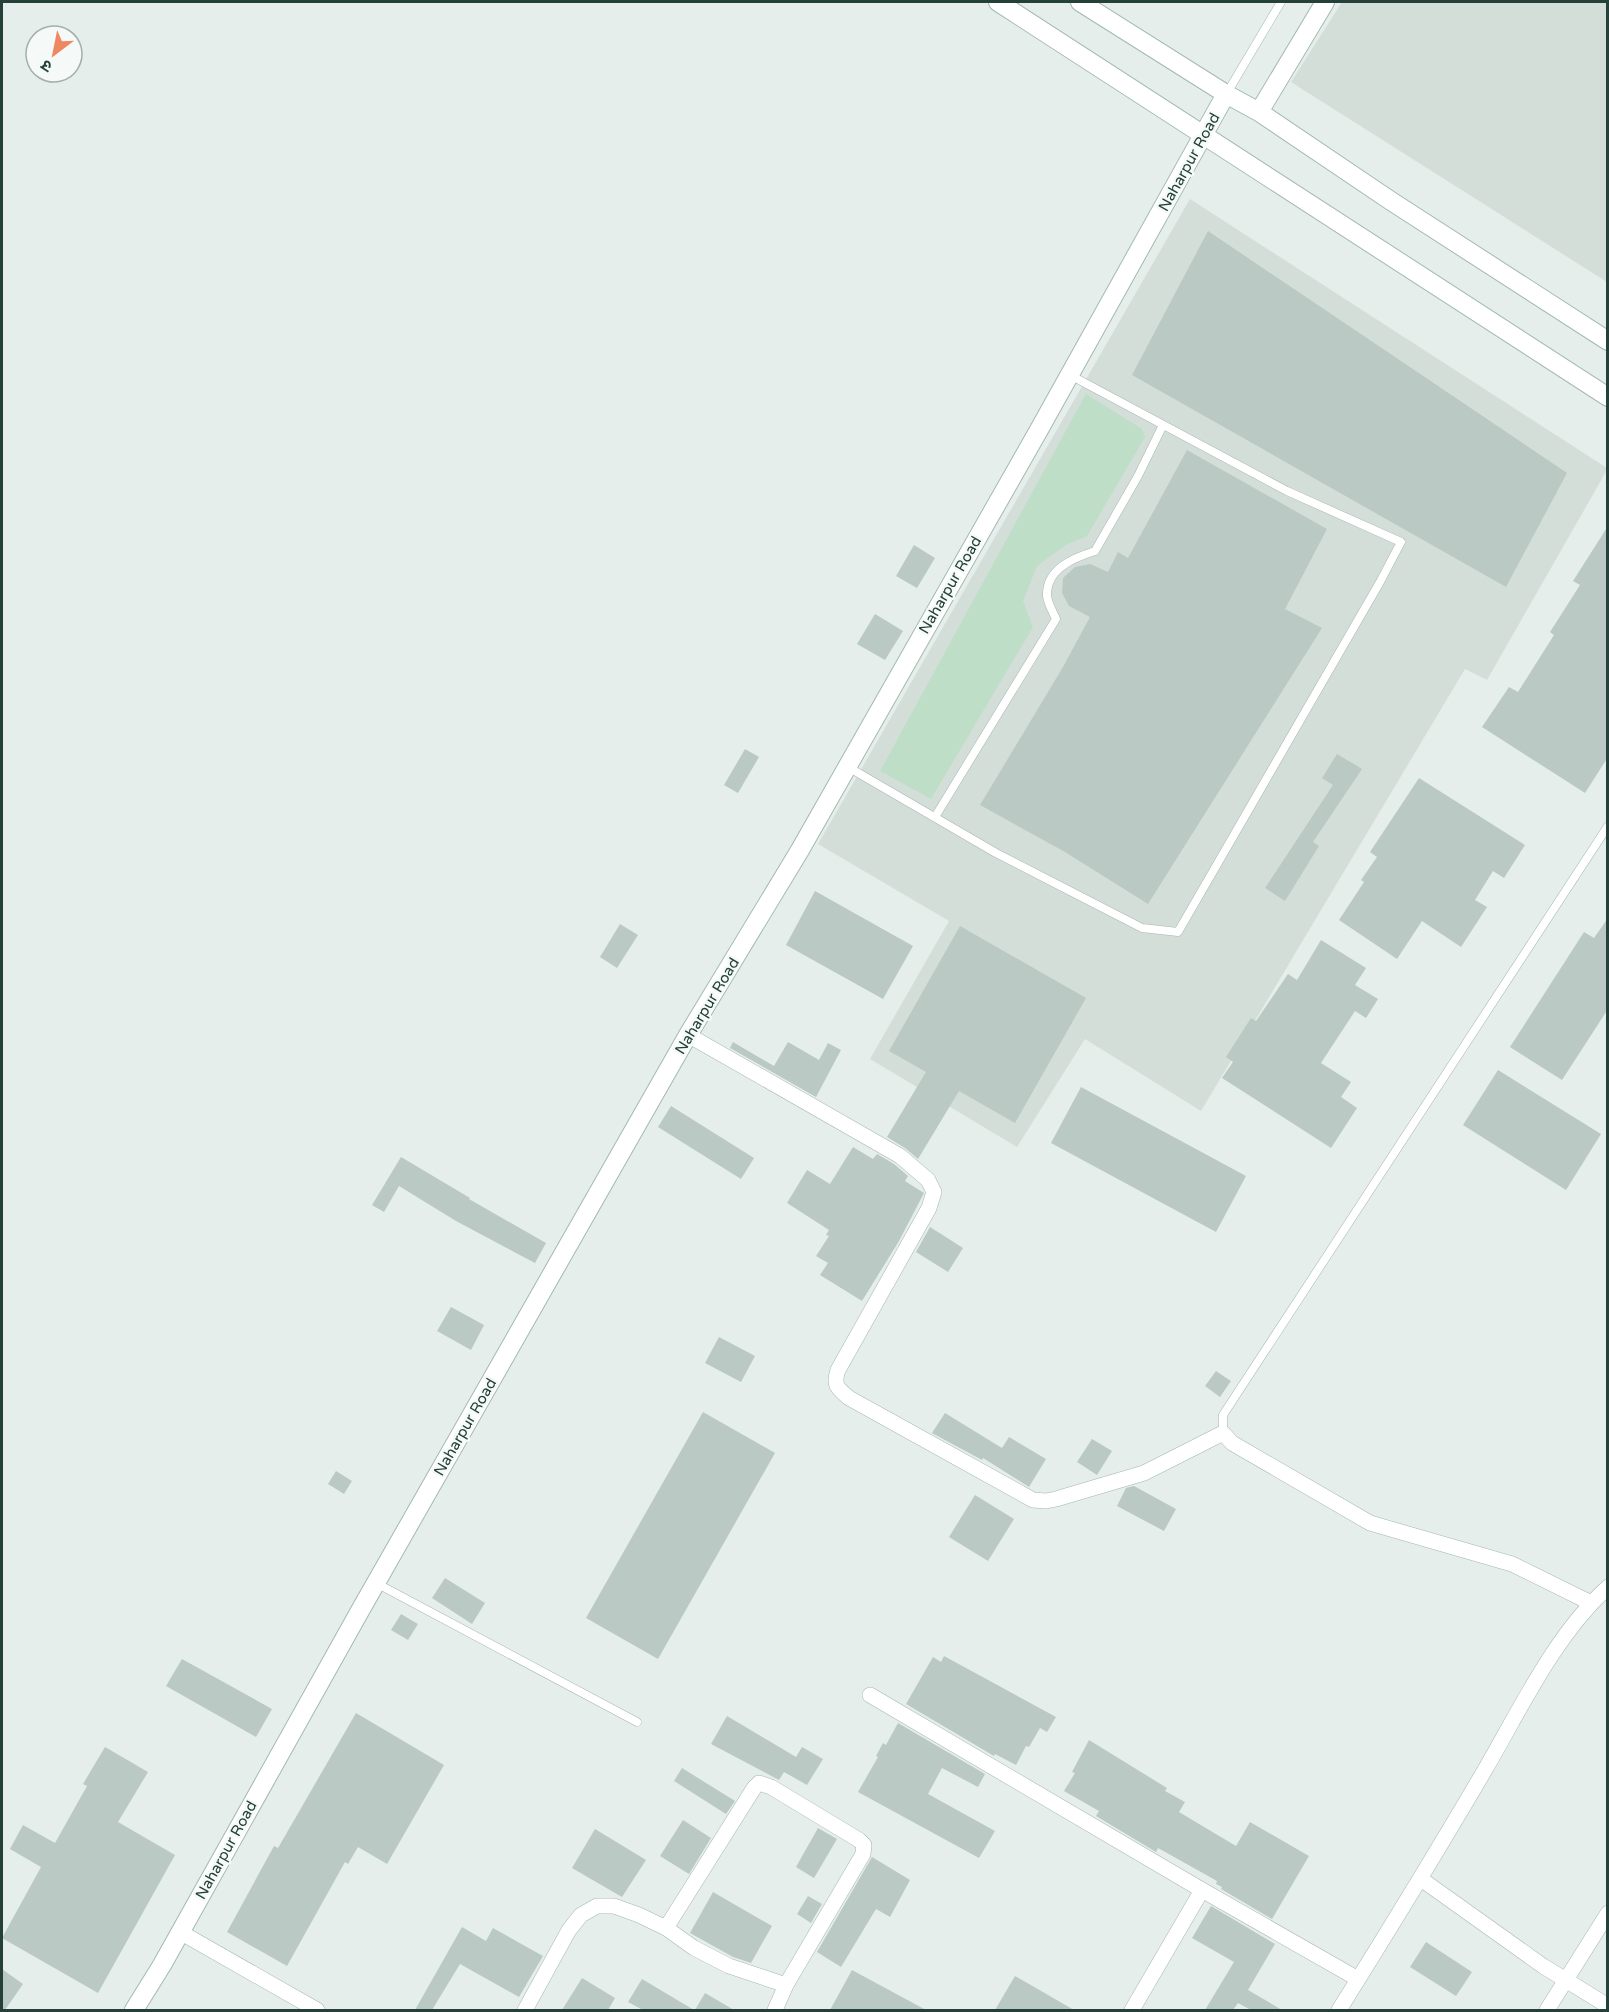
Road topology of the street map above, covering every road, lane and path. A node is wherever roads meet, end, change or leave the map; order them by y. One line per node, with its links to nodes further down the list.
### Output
1 (998, 2): 7 (street)
2 (1080, 2): 5 (street)
3 (1281, 2): 5 (lane, Naharpur Road)
4 (1325, 2): 6 (street)
5 (1226, 94): 6 (street); 7 (street, Naharpur Road)
6 (1259, 112): 8 (street)
7 (1204, 135): 9 (street, Naharpur Road); 10 (street)
8 (1608, 341)
9 (1070, 375): 11 (lane); 12 (street, Naharpur Road)
10 (1608, 397)
11 (1163, 425): 13 (lane); 13 (lane)
12 (847, 766): 13 (lane); 15 (street, Naharpur Road)
13 (935, 817)
14 (1608, 826): 16 (lane)
15 (688, 1035): 16 (street); 17 (street, Naharpur Road)
16 (1224, 1432): 19 (street)
17 (376, 1583): 21 (lane); 26 (street, Naharpur Road)
18 (1608, 1587): 19 (street)
19 (1591, 1603): 22 (street)
20 (870, 1695): 23 (street)
21 (637, 1722)
22 (1421, 1879): 27 (street); 28 (street)
23 (1202, 1890): 27 (street); 35 (street)
24 (1608, 1913): 28 (street)
25 (666, 1928): 29 (street); 29 (street); 33 (street)
26 (180, 1932): 31 (street, Naharpur Road); 32 (street)
27 (1359, 1979): 36 (street)
28 (1565, 1980): 30 (street); 37 (street)
29 (786, 1985): 34 (street)
30 (1608, 2006)
31 (134, 2010)
32 (316, 2010)
33 (525, 2010)
34 (775, 2010)
35 (1132, 2010)
36 (1339, 2010)
37 (1547, 2010)

